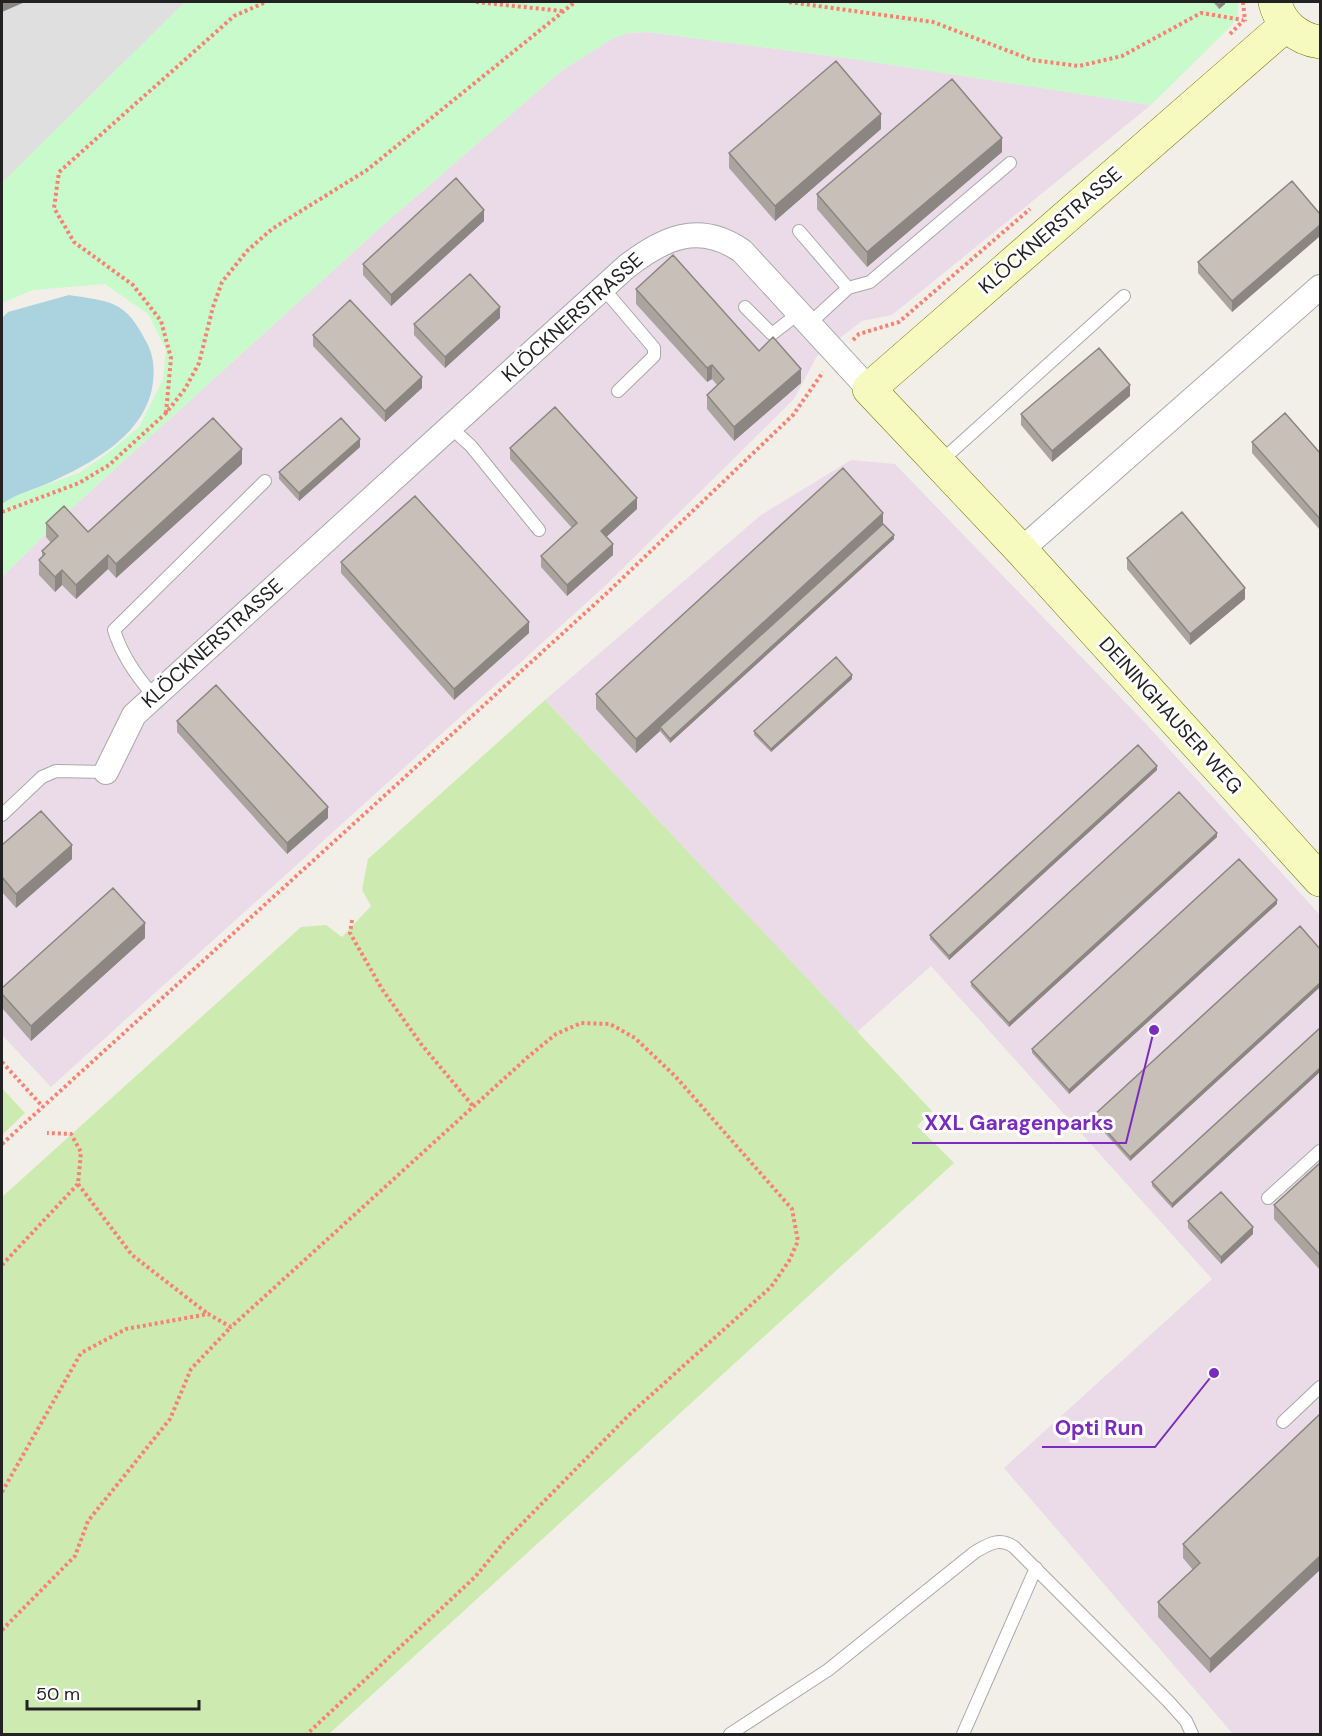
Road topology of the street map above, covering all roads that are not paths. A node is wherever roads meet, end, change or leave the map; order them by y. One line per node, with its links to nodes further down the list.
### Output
1 (1281, 13): 2 (street); 11 (street, KLÖCKNERSTRASSE)
2 (1320, 42)
3 (1010, 163): 7 (lane)
4 (799, 231): 7 (lane)
5 (1320, 287): 17 (street)
6 (603, 288): 10 (street, KLÖCKNERSTRASSE); 12 (lane); 13 (street, KLÖCKNERSTRASSE)
7 (848, 288): 10 (lane)
8 (1124, 296): 14 (lane)
9 (745, 307): 10 (lane)
10 (804, 318): 11 (street, KLÖCKNERSTRASSE)
11 (869, 388): 14 (street, DEININGHAUSER WEG)
12 (618, 391)
13 (450, 426): 16 (lane); 18 (street, KLÖCKNERSTRASSE)
14 (939, 463): 17 (street, DEININGHAUSER WEG)
15 (265, 481): 18 (lane)
16 (539, 530)
17 (1021, 550): 21 (street, DEININGHAUSER WEG)
18 (154, 696): 19 (street, KLÖCKNERSTRASSE)
19 (106, 772): 20 (lane)
20 (2, 815)
21 (1320, 880)
22 (1320, 1151): 23 (lane)
23 (1268, 1198)
24 (1320, 1387): 25 (lane)
25 (1283, 1422)
26 (1036, 1568): 27 (lane); 28 (lane); 29 (lane)
27 (730, 1734)
28 (963, 1734)
29 (1192, 1734)

